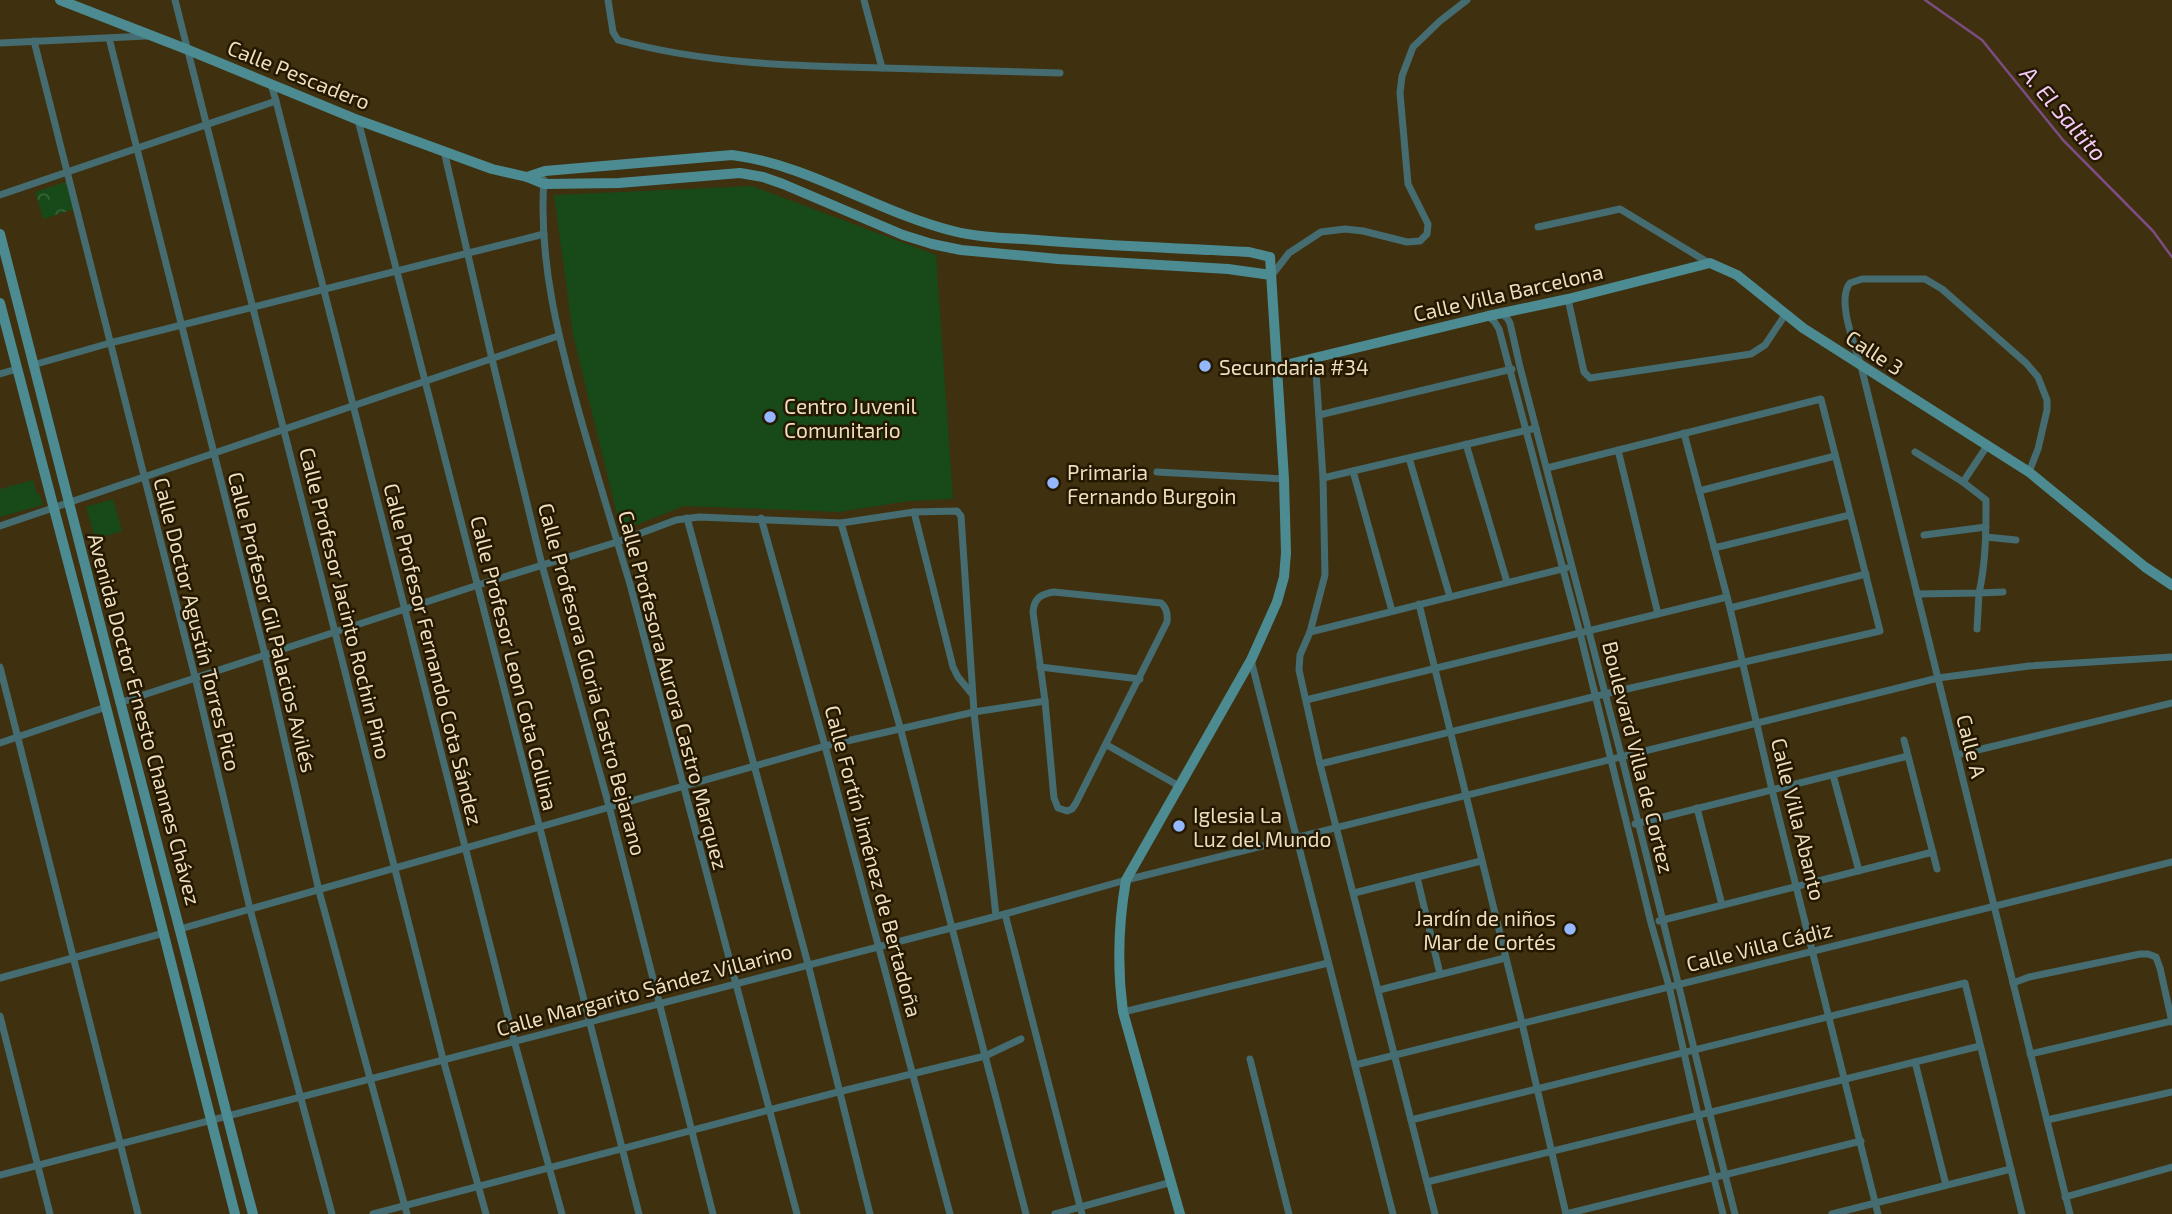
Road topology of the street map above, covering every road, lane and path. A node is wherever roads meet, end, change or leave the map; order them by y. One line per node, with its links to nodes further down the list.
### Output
1 (60, 0): 6 (street, Calle Pescadero)
2 (175, 0): 10 (street, Calle Profesor Jacinto Rochin Pino)
3 (608, 0): 11 (street)
4 (864, 0): 11 (street)
5 (1467, 0): 31 (street)
6 (148, 36): 7 (street); 10 (street, Calle Pescadero)
7 (109, 38): 8 (street); 17 (street, Calle Profesor Gil Palacios Avilés)
8 (34, 41): 9 (street); 19 (street, Calle Doctor Agustín Torres Pico)
9 (0, 43)
10 (186, 49): 13 (street, Calle Pescadero); 16 (street, Calle Profesor Jacinto Rochin Pino)
11 (882, 68): 12 (street)
12 (1060, 73)
13 (271, 83): 14 (street, Calle Profesor Fernando Cota Sández); 15 (street, Calle Pescadero)
14 (276, 101): 16 (street); 37 (street, Calle Profesor Fernando Cota Sández)
15 (358, 120): 18 (street, Calle Pescadero); 35 (street, Calle Profesor Leon Cota Collina)
16 (206, 124): 17 (street); 40 (street, Calle Profesor Jacinto Rochin Pino)
17 (136, 148): 19 (street); 44 (street, Calle Profesor Gil Palacios Avilés)
18 (444, 152): 21 (street, Calle Pescadero); 30 (street, Calle Profesora Gloria Castro Bejarano)
19 (66, 171): 24 (street); 46 (street, Calle Doctor Agustín Torres Pico)
20 (545, 171): 21 (street); 22 (street, Calle Profesora Aurora Castro Marquez); 23 (street)
21 (527, 177): 22 (street, Calle Pescadero)
22 (544, 184): 25 (street); 28 (street, Calle Profesora Aurora Castro Marquez)
23 (847, 193): 25 (street); 29 (street)
24 (0, 195)
25 (839, 208): 33 (street)
26 (1538, 227): 34 (street, Calle 3)
27 (0, 234): 49 (street, Avenida Doctor Ernesto Channes Chávez)
28 (544, 234): 30 (street); 45 (street, Calle Profesora Aurora Castro Marquez)
29 (1060, 242): 32 (street); 33 (street)
30 (468, 252): 35 (street); 48 (street, Calle Profesora Gloria Castro Bejarano)
31 (1289, 253): 32 (street); 36 (street)
32 (1270, 257): 36 (street)
33 (1058, 259): 36 (street)
34 (1710, 263): 38 (street, Calle Villa Barcelona); 42 (street, Calle 3)
35 (397, 271): 37 (street); 56 (street, Calle Profesor Leon Cota Collina)
36 (1271, 275): 51 (street)
37 (324, 289): 40 (street); 57 (street, Calle Profesor Fernando Cota Sández)
38 (1568, 299): 41 (street, Calle Villa Barcelona); 42 (street)
39 (0, 303): 53 (street, Avenida Doctor Ernesto Channes Chávez)
40 (252, 307): 44 (street); 60 (street, Calle Profesor Jacinto Rochin Pino)
41 (1500, 313): 43 (street, Calle Villa Barcelona); 52 (street, Boulevard Villa de Cortez)
42 (1785, 315): 50 (street, Calle 3)
43 (1488, 316): 47 (street, Calle Villa Barcelona); 54 (street, Boulevard Villa de Cortez)
44 (182, 325): 46 (street); 67 (street, Calle Profesor Gil Palacios Avilés)
45 (558, 336): 48 (street); 91 (street, Calle Profesora Aurora Castro Marquez)
46 (110, 343): 49 (street); 74 (street, Calle Doctor Agustín Torres Pico)
47 (1315, 358): 51 (street, Calle Villa Barcelona); 58 (street)
48 (492, 359): 56 (street); 93 (street, Calle Profesora Gloria Castro Bejarano)
49 (33, 365): 79 (street, Avenida Doctor Ernesto Channes Chávez)
50 (1861, 366): 64 (street, Calle 3); 73 (street, Calle A); 102 (street, Calle A)
51 (1277, 367): 76 (street)
52 (1520, 368): 54 (street); 59 (street, Boulevard Villa de Cortez)
53 (17, 369): 55 (street); 80 (street, Avenida Doctor Ernesto Channes Chávez)
54 (1508, 370): 58 (street); 61 (street, Boulevard Villa de Cortez)
55 (0, 374)
56 (425, 381): 57 (street); 98 (street, Calle Profesor Leon Cota Collina)
57 (353, 406): 60 (street); 107 (street, Calle Profesor Fernando Cota Sández)
58 (1320, 415): 75 (street)
59 (1536, 428): 61 (street); 70 (street, Boulevard Villa de Cortez)
60 (284, 429): 67 (street); 112 (street, Calle Profesor Jacinto Rochin Pino)
61 (1525, 430): 63 (street); 95 (street, Boulevard Villa de Cortez)
62 (1684, 433): 65 (street); 68 (street); 78 (street, Calle Villa Abanto)
63 (1466, 444): 69 (street); 97 (street)
64 (1987, 446): 73 (street, Calle 3); 77 (street)
65 (1618, 450): 70 (street); 109 (street)
66 (1915, 452): 77 (street)
67 (214, 453): 74 (street); 115 (street, Calle Profesor Gil Palacios Avilés)
68 (1835, 456): 78 (street); 82 (street)
69 (1409, 458): 71 (street); 103 (street)
70 (1548, 468): 94 (street, Boulevard Villa de Cortez)
71 (1353, 471): 75 (street); 108 (street)
72 (1157, 472): 76 (street)
73 (2029, 472): 99 (street, Calle 3)
74 (144, 477): 79 (street); 122 (street, Calle Doctor Agustín Torres Pico)
75 (1323, 478): 113 (street)
76 (1284, 479): 117 (street)
77 (1963, 482): 87 (street)
78 (1699, 491): 92 (street, Calle Villa Abanto)
79 (68, 503): 80 (street); 130 (street, Avenida Doctor Ernesto Channes Chávez)
80 (54, 508): 86 (street); 132 (street, Avenida Doctor Ernesto Channes Chávez)
81 (914, 512): 85 (street); 126 (street); 126 (street)
82 (1850, 515): 92 (street); 96 (street)
83 (687, 517): 84 (street); 91 (street); 147 (street)
84 (761, 518): 85 (street); 140 (street, Calle Fortín Jiménez de Bertadoña)
85 (841, 523): 135 (street)
86 (0, 526)
87 (1986, 527): 88 (street); 89 (street)
88 (1924, 535)
89 (1986, 537): 90 (street); 101 (street)
90 (2016, 540)
91 (617, 542): 93 (street); 150 (street, Calle Profesora Aurora Castro Marquez)
92 (1714, 548): 104 (street, Calle Villa Abanto)
93 (542, 565): 98 (street); 153 (street, Calle Profesora Gloria Castro Bejarano)
94 (1573, 566): 95 (street); 111 (street, Boulevard Villa de Cortez)
95 (1564, 568): 97 (street); 114 (street, Boulevard Villa de Cortez)
96 (1866, 574): 106 (street); 118 (street)
97 (1507, 582): 103 (street)
98 (478, 585): 107 (street); 157 (street, Calle Profesor Leon Cota Collina)
99 (2172, 585)
100 (2003, 592): 101 (street)
101 (1979, 593): 102 (street); 110 (street)
102 (1917, 594): 123 (street, Calle A)
103 (1450, 597): 105 (street)
104 (1727, 597): 106 (street, Calle Villa Abanto); 109 (street)
105 (1419, 604): 108 (street); 121 (street)
106 (1730, 608): 118 (street, Calle Villa Abanto)
107 (405, 609): 112 (street); 160 (street, Calle Profesor Fernando Cota Sández)
108 (1392, 611): 113 (street)
109 (1658, 614): 111 (street)
110 (1977, 629)
111 (1590, 631): 114 (street); 125 (street, Boulevard Villa de Cortez)
112 (336, 632): 115 (street); 164 (street, Calle Profesor Jacinto Rochin Pino)
113 (1310, 632): 129 (street)
114 (1580, 633): 121 (street); 127 (street, Boulevard Villa de Cortez)
115 (265, 655): 122 (street); 170 (street, Calle Profesor Gil Palacios Avilés)
116 (2172, 657): 123 (street, Calle Margarito Sández Villarino)
117 (1251, 660): 149 (street); 159 (street)
118 (1742, 664): 125 (street); 134 (street, Calle Villa Abanto)
119 (0, 667): 137 (street)
120 (1041, 667): 124 (street); 124 (street); 128 (street)
121 (1434, 669): 129 (street); 136 (street)
122 (195, 677): 130 (street); 174 (street, Calle Doctor Agustín Torres Pico)
123 (1938, 678): 134 (street, Calle Margarito Sández Villarino); 142 (street, Calle A)
124 (1140, 679): 141 (street)
125 (1605, 694): 127 (street); 144 (street, Boulevard Villa de Cortez)
126 (973, 695): 133 (street)
127 (1596, 697): 136 (street); 145 (street, Boulevard Villa de Cortez)
128 (1045, 701): 133 (street); 141 (street)
129 (1306, 701): 146 (street)
130 (119, 703): 180 (street, Avenida Doctor Ernesto Channes Chávez)
131 (2172, 703): 142 (street)
132 (106, 707): 137 (street); 181 (street, Avenida Doctor Ernesto Channes Chávez)
133 (974, 712): 135 (street); 176 (street)
134 (1757, 723): 144 (street, Calle Margarito Sández Villarino); 151 (street, Calle Villa Abanto)
135 (900, 727): 140 (street); 179 (street)
136 (1449, 733): 146 (street); 152 (street)
137 (17, 737): 139 (street); 184 (street)
138 (1904, 740): 143 (street)
139 (0, 743)
140 (825, 746): 147 (street); 182 (street, Calle Fortín Jiménez de Bertadoña)
141 (1107, 746): 149 (street)
142 (1957, 755): 173 (street, Calle A)
143 (1908, 756): 148 (street); 161 (street)
144 (1621, 758): 145 (street, Calle Margarito Sández Villarino); 155 (street, Boulevard Villa de Cortez)
145 (1611, 760): 152 (street, Calle Margarito Sández Villarino); 156 (street, Boulevard Villa de Cortez)
146 (1320, 764): 158 (street)
147 (755, 765): 150 (street); 187 (street)
148 (1833, 775): 151 (street); 166 (street)
149 (1179, 786): 168 (street)
150 (683, 787): 153 (street); 191 (street, Calle Profesora Aurora Castro Marquez)
151 (1772, 790): 154 (street); 169 (street, Calle Villa Abanto)
152 (1465, 796): 158 (street, Calle Margarito Sández Villarino); 162 (street)
153 (609, 806): 157 (street); 195 (street, Calle Profesora Gloria Castro Bejarano)
154 (1697, 808): 155 (street); 172 (street)
155 (1638, 823): 156 (street); 177 (street, Boulevard Villa de Cortez)
156 (1627, 825): 178 (street, Boulevard Villa de Cortez)
157 (538, 826): 160 (street); 199 (street, Calle Profesor Leon Cota Collina)
158 (1337, 828): 159 (street, Calle Margarito Sández Villarino); 171 (street)
159 (1297, 838): 168 (street, Calle Margarito Sández Villarino); 186 (street)
160 (465, 848): 164 (street); 203 (street, Calle Profesor Fernando Cota Sández)
161 (1933, 852): 165 (street); 166 (street)
162 (1481, 861): 167 (street); 185 (street)
163 (2172, 862): 173 (street, Calle Villa Cádiz)
164 (395, 869): 170 (street); 210 (street, Calle Profesor Jacinto Rochin Pino)
165 (1937, 869)
166 (1859, 871): 169 (street)
167 (1417, 877): 171 (street); 188 (street)
168 (1126, 880): 175 (street, Calle Margarito Sández Villarino); 196 (street)
169 (1797, 887): 172 (street); 183 (street, Calle Villa Abanto)
170 (319, 891): 174 (street); 215 (street, Calle Profesor Gil Palacios Avilés)
171 (1354, 893): 194 (street)
172 (1723, 905): 177 (street)
173 (1994, 906): 183 (street, Calle Villa Cádiz); 190 (street, Calle A)
174 (250, 909): 180 (street); 220 (street, Calle Doctor Agustín Torres Pico)
175 (1005, 914): 176 (street, Calle Margarito Sández Villarino); 247 (street)
176 (996, 916): 179 (street, Calle Margarito Sández Villarino)
177 (1662, 920): 178 (street); 192 (street, Boulevard Villa de Cortez)
178 (1651, 923): 193 (street, Boulevard Villa de Cortez)
179 (950, 927): 182 (street, Calle Margarito Sández Villarino); 209 (street)
180 (180, 929): 224 (street, Avenida Doctor Ernesto Channes Chávez)
181 (164, 933): 184 (street); 227 (street, Avenida Doctor Ernesto Channes Chávez)
182 (879, 947): 187 (street, Calle Margarito Sández Villarino); 214 (street, Calle Fortín Jiménez de Bertadoña)
183 (1813, 951): 192 (street, Calle Villa Cádiz); 198 (street, Calle Villa Abanto)
184 (73, 958): 189 (street); 230 (street)
185 (1505, 958): 188 (street); 201 (street)
186 (1328, 963): 196 (street); 213 (street)
187 (808, 964): 191 (street, Calle Margarito Sández Villarino); 219 (street)
188 (1440, 974): 194 (street)
189 (0, 978)
190 (2013, 983): 200 (street); 207 (street, Calle A)
191 (735, 984): 195 (street, Calle Margarito Sández Villarino); 221 (street, Calle Profesora Aurora Castro Marquez)
192 (1678, 984): 193 (street, Calle Villa Cádiz); 205 (street, Boulevard Villa de Cortez)
193 (1669, 986): 201 (street, Calle Villa Cádiz); 206 (street, Boulevard Villa de Cortez)
194 (1379, 990): 208 (street)
195 (660, 1002): 199 (street, Calle Margarito Sández Villarino); 228 (street, Calle Profesora Gloria Castro Bejarano)
196 (1123, 1012): 240 (street)
197 (0, 1016): 233 (street)
198 (1829, 1017): 204 (street); 205 (street); 216 (street, Calle Villa Abanto)
199 (590, 1021): 203 (street, Calle Margarito Sández Villarino); 231 (street, Calle Profesor Leon Cota Collina)
200 (2172, 1022): 207 (street)
201 (1522, 1023): 208 (street, Calle Villa Cádiz); 217 (street)
202 (1021, 1039): 209 (street)
203 (514, 1040): 210 (street, Calle Margarito Sández Villarino); 235 (street, Calle Profesor Fernando Cota Sández)
204 (1980, 1046): 212 (street); 236 (street)
205 (1694, 1050): 206 (street); 222 (street, Boulevard Villa de Cortez)
206 (1683, 1052): 217 (street); 223 (street, Boulevard Villa de Cortez)
207 (2030, 1054): 226 (street, Calle A)
208 (1394, 1055): 213 (street, Calle Villa Cádiz); 225 (street)
209 (985, 1056): 214 (street); 261 (street)
210 (443, 1059): 215 (street, Calle Margarito Sández Villarino); 243 (street, Calle Profesor Jacinto Rochin Pino)
211 (1250, 1059): 264 (street)
212 (1915, 1062): 216 (street); 242 (street)
213 (1355, 1065): 265 (street)
214 (913, 1075): 219 (street); 260 (street, Calle Fortín Jiménez de Bertadoña)
215 (371, 1078): 220 (street, Calle Margarito Sández Villarino); 246 (street, Calle Profesor Gil Palacios Avilés)
216 (1846, 1079): 222 (street); 229 (street, Calle Villa Abanto)
217 (1537, 1088): 225 (street); 232 (street)
218 (2172, 1091): 226 (street)
219 (838, 1092): 221 (street); 259 (street)
220 (300, 1096): 224 (street, Calle Margarito Sández Villarino); 252 (street, Calle Doctor Agustín Torres Pico)
221 (770, 1110): 228 (street); 258 (street, Calle Profesora Aurora Castro Marquez)
222 (1708, 1113): 223 (street); 238 (street, Boulevard Villa de Cortez)
223 (1698, 1115): 232 (street); 239 (street, Boulevard Villa de Cortez)
224 (226, 1116): 227 (street, Calle Margarito Sández Villarino); 251 (street, Avenida Doctor Ernesto Channes Chávez)
225 (1411, 1120): 241 (street)
226 (2047, 1120): 244 (street, Calle A)
227 (212, 1121): 230 (street, Calle Margarito Sández Villarino); 250 (street, Avenida Doctor Ernesto Channes Chávez)
228 (692, 1132): 231 (street); 257 (street, Calle Profesora Gloria Castro Bejarano)
229 (1861, 1141): 238 (street); 245 (street, Calle Villa Abanto)
230 (119, 1144): 233 (street, Calle Margarito Sández Villarino); 249 (street)
231 (622, 1150): 235 (street); 256 (street, Calle Profesor Leon Cota Collina)
232 (1552, 1151): 241 (street); 267 (street)
233 (38, 1165): 237 (street, Calle Margarito Sández Villarino); 248 (street)
234 (2172, 1167): 244 (street)
235 (550, 1168): 243 (street); 255 (street, Calle Profesor Fernando Cota Sández)
236 (2011, 1168): 242 (street); 272 (street)
237 (0, 1175)
238 (1724, 1175): 239 (street); 269 (street, Boulevard Villa de Cortez)
239 (1713, 1177): 267 (street); 268 (street, Boulevard Villa de Cortez)
240 (1172, 1182): 247 (street); 263 (street)
241 (1427, 1182): 266 (street)
242 (1946, 1185): 245 (street)
243 (479, 1187): 246 (street); 254 (street, Calle Profesor Jacinto Rochin Pino)
244 (2065, 1197): 273 (street, Calle A)
245 (1875, 1203): 270 (street); 271 (street, Calle Villa Abanto)
246 (406, 1210): 253 (street)
247 (1081, 1211): 262 (street)
248 (50, 1214)
249 (138, 1214)
250 (235, 1214)
251 (253, 1214)
252 (332, 1214)
253 (373, 1214)
254 (486, 1214)
255 (562, 1214)
256 (639, 1214)
257 (713, 1214)
258 (797, 1214)
259 (870, 1214)
260 (950, 1214)
261 (1026, 1214)
262 (1055, 1214)
263 (1180, 1214)
264 (1289, 1214)
265 (1394, 1214)
266 (1435, 1214)
267 (1566, 1214)
268 (1723, 1214)
269 (1735, 1214)
270 (1832, 1214)
271 (1878, 1214)
272 (2022, 1214)
273 (2070, 1214)

